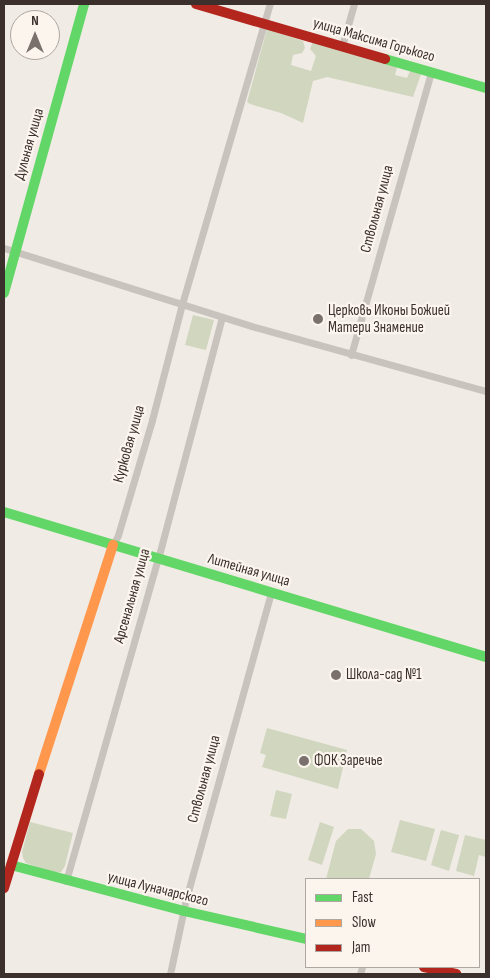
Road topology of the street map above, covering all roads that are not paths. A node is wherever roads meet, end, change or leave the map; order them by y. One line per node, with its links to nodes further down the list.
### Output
1 (84, 4): 10 (street, Дульная улица)
2 (196, 4): 5 (street, улица Максима Горького)
3 (270, 4): 5 (street, Курковая улица)
4 (354, 4): 6 (street)
5 (264, 24): 6 (street, улица Максима Горького); 12 (street, Курковая улица)
6 (342, 46): 7 (street, улица Максима Горького)
7 (431, 72): 8 (street, улица Максима Горького); 14 (street, Ствольная улица)
8 (486, 88)
9 (4, 248): 10 (street)
10 (14, 251): 11 (street, Дульная улица); 12 (street)
11 (4, 293)
12 (182, 304): 13 (street); 17 (street, Курковая улица)
13 (222, 317): 14 (street); 18 (street, Арсенальная улица)
14 (351, 355): 15 (street)
15 (486, 391)
16 (4, 512): 17 (street, Литейная улица)
17 (113, 545): 18 (street, Литейная улица); 21 (street, Курковая улица)
18 (158, 559): 19 (street, Литейная улица); 22 (street, Арсенальная улица)
19 (271, 593): 20 (street, Литейная улица); 24 (street, Ствольная улица)
20 (486, 657)
21 (7, 864): 22 (street, улица Луначарского); 23 (street, Курковая улица)
22 (66, 882): 24 (street, улица Луначарского)
23 (4, 888)
24 (184, 911): 25 (street, улица Луначарского); 27 (street, Ствольная улица)
25 (305, 939)
26 (429, 968): 28 (street)
27 (170, 974)
28 (456, 974)

